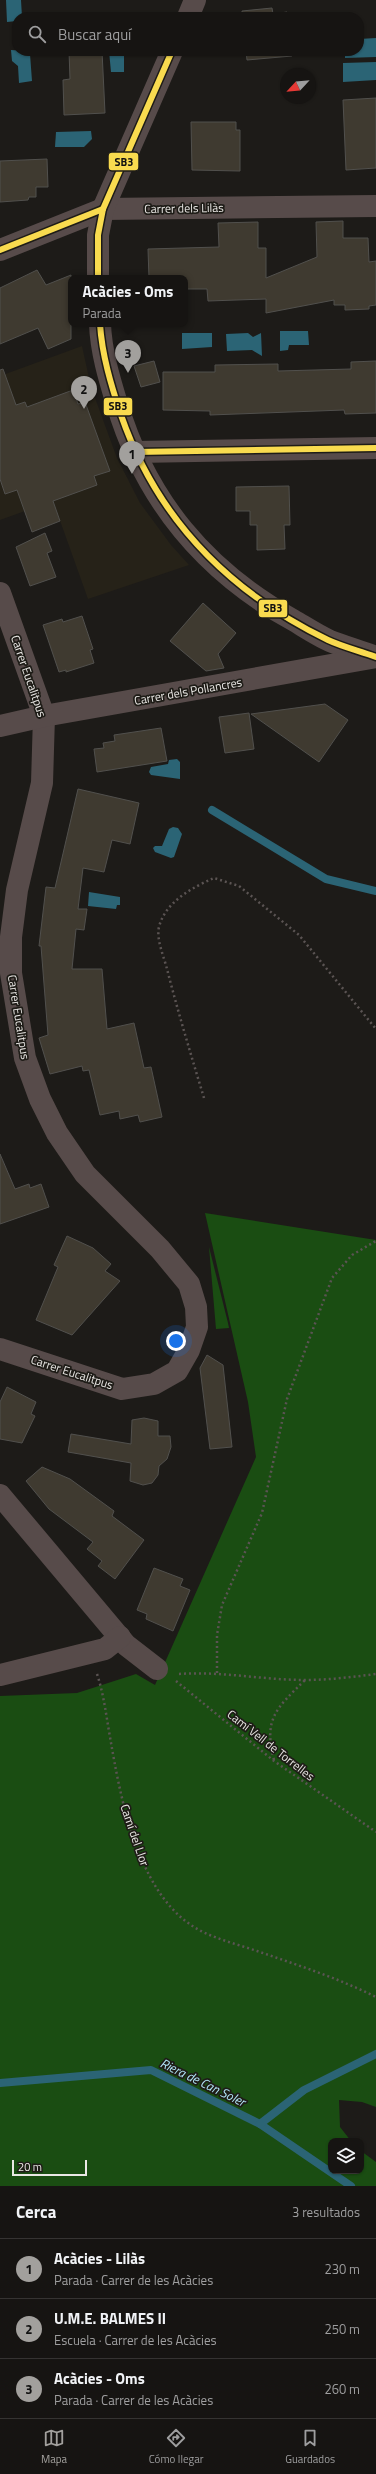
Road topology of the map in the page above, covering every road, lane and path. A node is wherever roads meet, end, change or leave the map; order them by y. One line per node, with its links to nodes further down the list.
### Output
1 (196, 0): 2 (street)
2 (190, 12)
3 (170, 56): 5 (street)
4 (376, 206): 5 (street, Carrer dels Lilàs)
5 (103, 209): 6 (street, Carrer dels Lilàs); 7 (street)
6 (0, 250)
7 (98, 275)
8 (100, 327): 10 (street)
9 (376, 448): 10 (street)
10 (135, 452): 12 (street)
11 (0, 593): 13 (street, Carrer Eucalitpus)
12 (376, 657): 13 (street, Carrer dels Pollancres)
13 (44, 716): 14 (street, Carrer dels Pollancres); 18 (street, Carrer Eucalitpus)
14 (0, 726)
15 (376, 1029): 16 (path)
16 (204, 1098)
17 (376, 1240): 23 (path)
18 (0, 1349)
19 (0, 1494): 20 (street)
20 (120, 1637): 21 (street); 22 (street)
21 (90, 1653): 25 (street); 29 (path, Camí del Llor)
22 (163, 1672): 23 (path); 27 (path, Camí Vell de Torrelles)
23 (217, 1674): 26 (path)
24 (376, 1674): 26 (path)
25 (0, 1675)
26 (306, 1680): 27 (path)
27 (274, 1761): 28 (path, Camí Vell de Torrelles)
28 (376, 1832)
29 (376, 1997)

